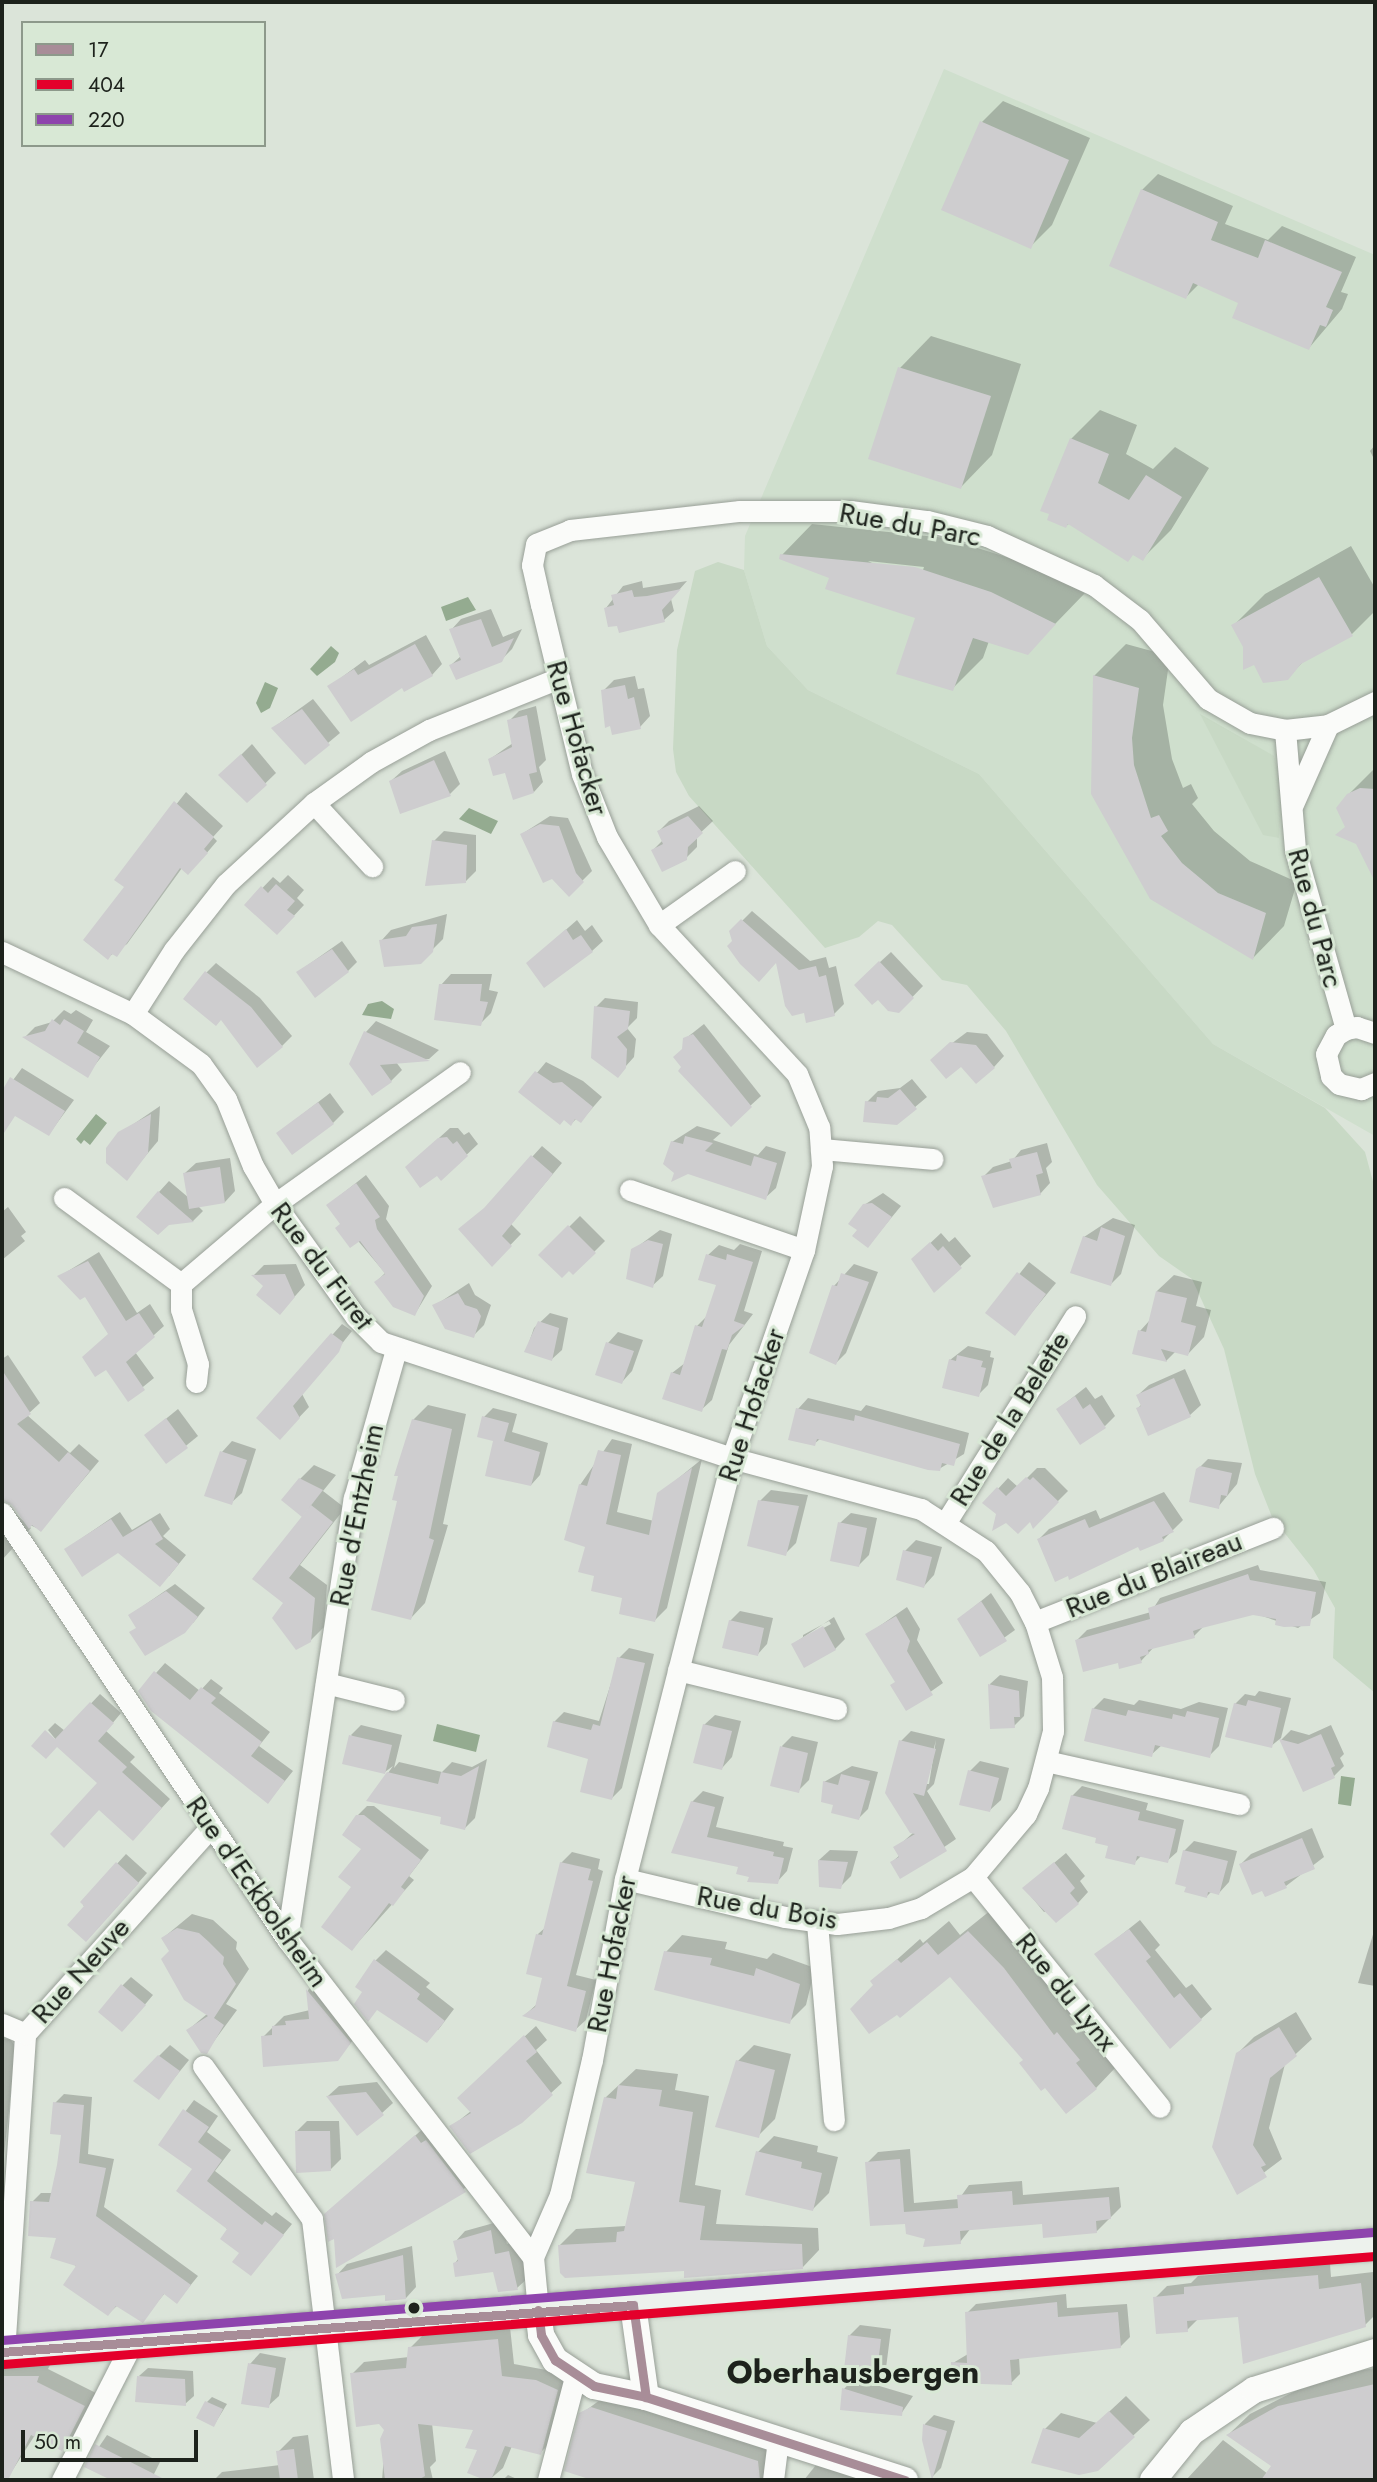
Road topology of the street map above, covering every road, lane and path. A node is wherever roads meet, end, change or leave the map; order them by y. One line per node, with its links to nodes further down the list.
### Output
1 (532, 565): 2 (street, Rue Hofacker); 5 (street, Rue du Parc)
2 (559, 678): 6 (street); 10 (street, Rue Hofacker)
3 (1375, 702): 4 (street, Rue du Parc)
4 (1328, 725): 5 (street, Rue du Parc); 7 (street)
5 (1285, 730): 7 (street, Rue du Parc)
6 (314, 803): 8 (street); 12 (street)
7 (1292, 806): 13 (street, Rue du Parc)
8 (372, 866)
9 (735, 871): 10 (street)
10 (659, 925): 17 (street, Rue Hofacker)
11 (2, 952): 12 (street, Rue du Furet)
12 (133, 1014): 21 (street, Rue du Furet)
13 (1346, 1029): 14 (street); 16 (street)
14 (1375, 1033)
15 (460, 1072): 21 (street)
16 (1375, 1083)
17 (821, 1149): 18 (street); 22 (street, Rue Hofacker)
18 (933, 1159)
19 (630, 1189): 22 (street)
20 (64, 1198): 23 (street)
21 (275, 1204): 23 (street); 25 (street, Rue du Furet)
22 (804, 1250): 27 (street, Rue Hofacker)
23 (181, 1284): 26 (street)
24 (1075, 1316): 29 (street, Rue de la Belette)
25 (396, 1350): 27 (street, Rue du Furet); 33 (street, Rue d'Entzheim)
26 (196, 1382)
27 (732, 1458): 29 (street, Rue du Bois); 32 (street, Rue Hofacker)
28 (2, 1513): 38 (street, Rue d'Eckbolsheim)
29 (946, 1522): 31 (street, Rue du Bois)
30 (1273, 1528): 31 (street, Rue du Blaireau)
31 (1035, 1622): 36 (street, Rue du Bois)
32 (678, 1670): 35 (street); 40 (street, Rue Hofacker)
33 (326, 1682): 34 (street); 42 (street, Rue d'Entzheim)
34 (394, 1700)
35 (836, 1709)
36 (1046, 1761): 37 (street); 39 (street, Rue du Bois)
37 (1239, 1804)
38 (210, 1828): 42 (street, Rue d'Eckbolsheim); 44 (street, Rue Neuve)
39 (973, 1877): 41 (street, Rue du Bois); 46 (street, Rue du Lynx)
40 (625, 1879): 41 (street, Rue du Bois); 49 (street, Rue Hofacker)
41 (817, 1923): 47 (street)
42 (287, 1939): 49 (street, Rue d'Eckbolsheim)
43 (2, 2024): 44 (street)
44 (25, 2034): 55 (street, Rue Neuve)
45 (203, 2066): 52 (street)
46 (1160, 2107)
47 (834, 2120)
48 (1375, 2244): 50 (main road)
49 (533, 2257): 51 (street, Rue Hofacker)
50 (633, 2305): 51 (main road); 57 (street)
51 (538, 2311): 52 (main road); 56 (street)
52 (327, 2327): 53 (main road); 60 (street)
53 (131, 2345): 55 (main road); 59 (street)
54 (1375, 2351): 64 (street)
55 (3, 2352)
56 (575, 2377): 57 (street); 61 (street)
57 (646, 2397): 58 (street)
58 (778, 2441): 62 (street); 63 (street)
59 (62, 2480)
60 (342, 2480)
61 (548, 2480)
62 (773, 2480)
63 (905, 2480)
64 (1153, 2480)

